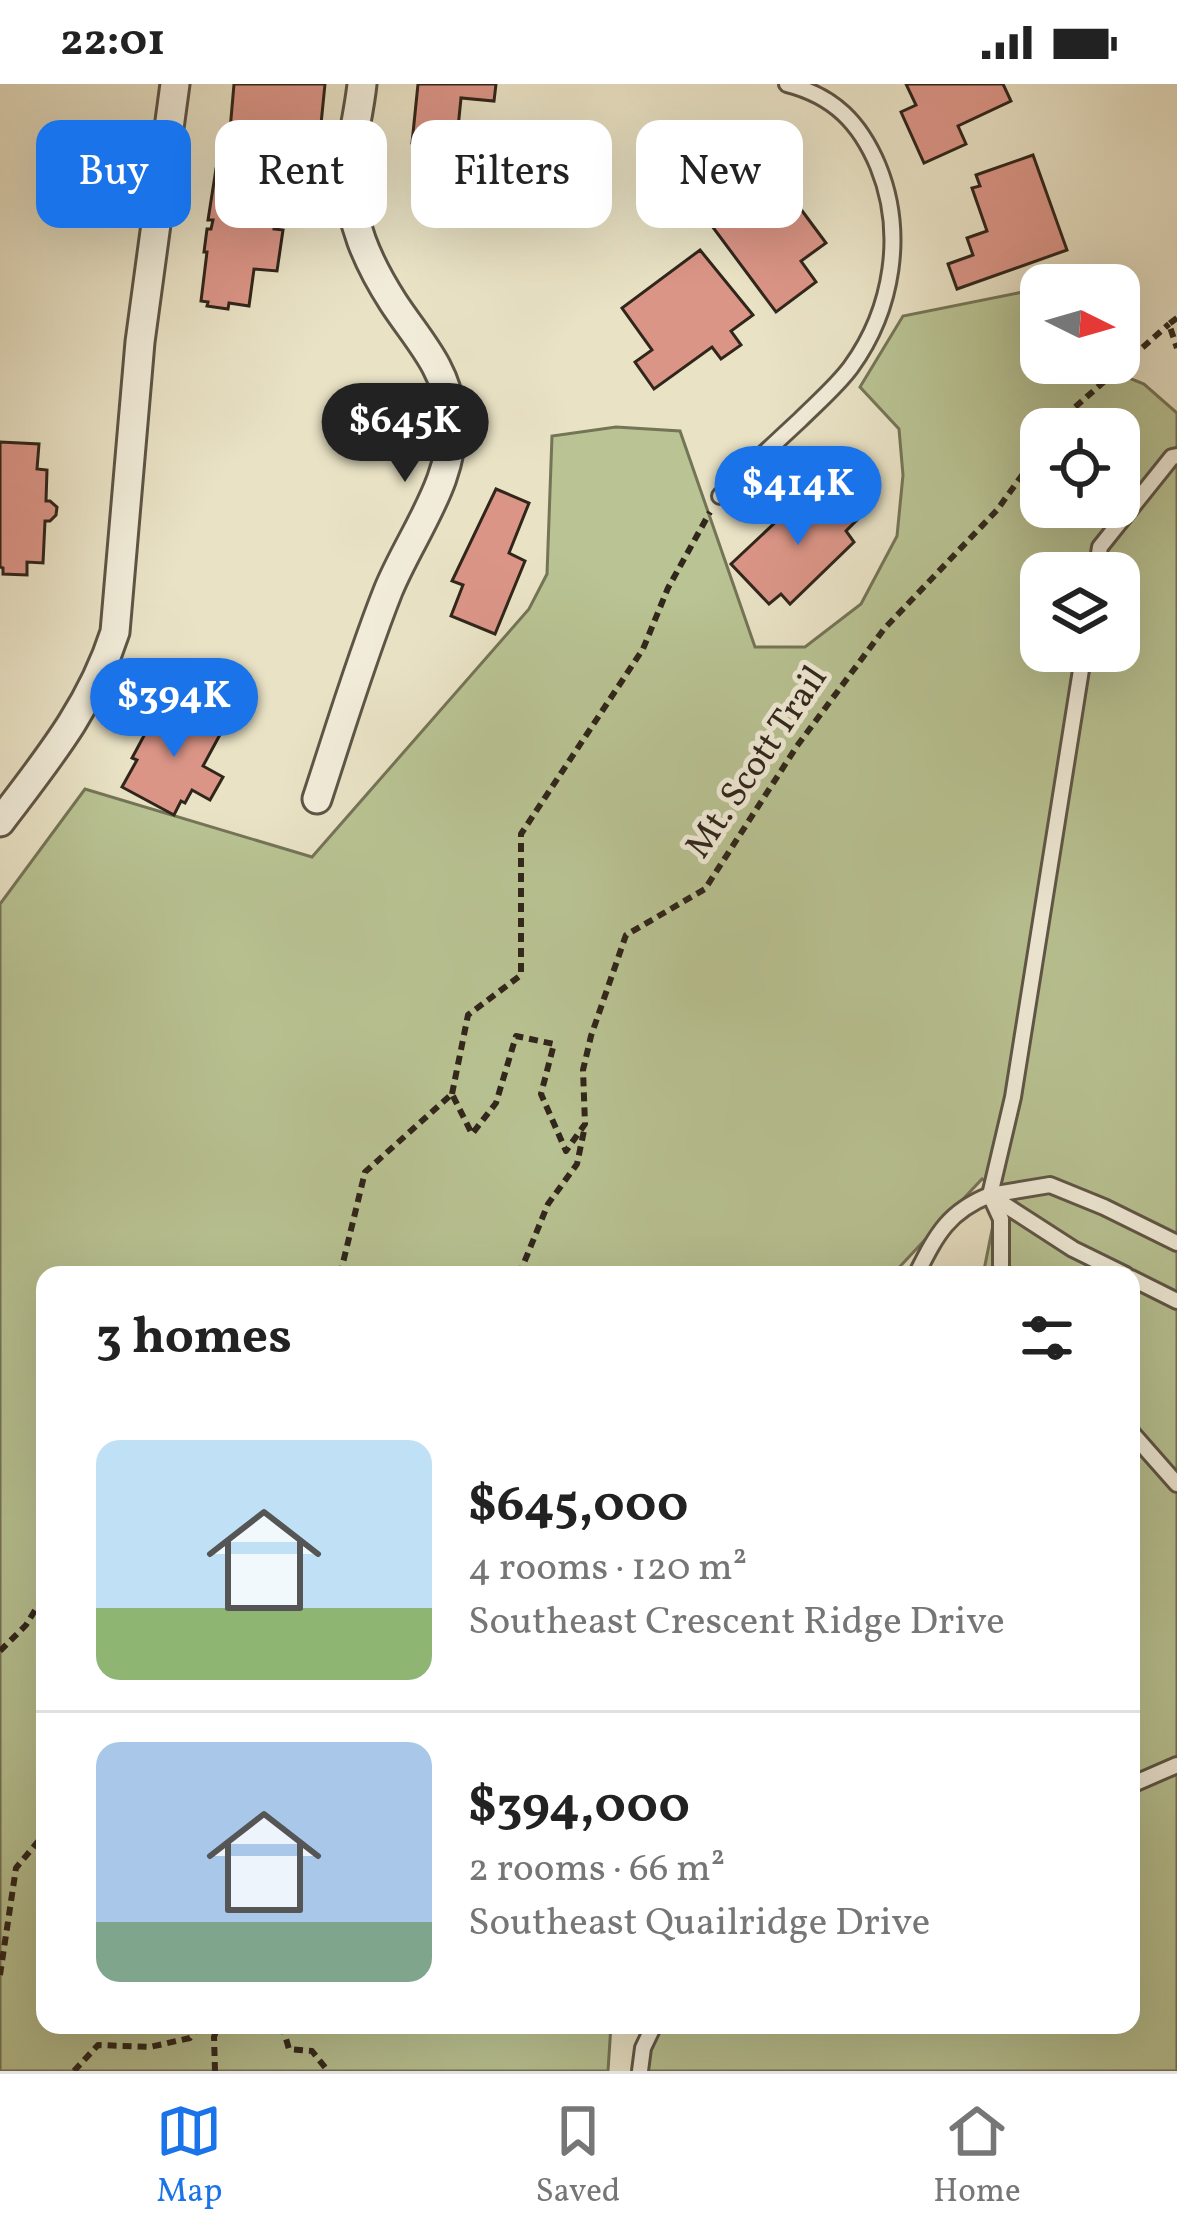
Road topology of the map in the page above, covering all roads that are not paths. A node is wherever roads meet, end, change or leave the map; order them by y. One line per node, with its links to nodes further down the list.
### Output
1 (175, 84): 9 (street)
2 (362, 84): 8 (street)
3 (787, 84): 5 (lane)
4 (1177, 456): 6 (lane)
5 (720, 496)
6 (1099, 552)
7 (1081, 672): 10 (lane)
8 (317, 799)
9 (0, 823)
10 (990, 1195): 11 (lane); 12 (lane); 13 (lane); 14 (lane)
11 (1177, 1243)
12 (921, 1266)
13 (1001, 1266)
14 (1108, 1266)
15 (1140, 1282): 16 (lane)
16 (1177, 1300)
17 (1140, 1442): 18 (lane)
18 (1177, 1484)
19 (1177, 1765): 20 (lane)
20 (1140, 1781)
21 (650, 2034): 22 (lane)
22 (640, 2071)

